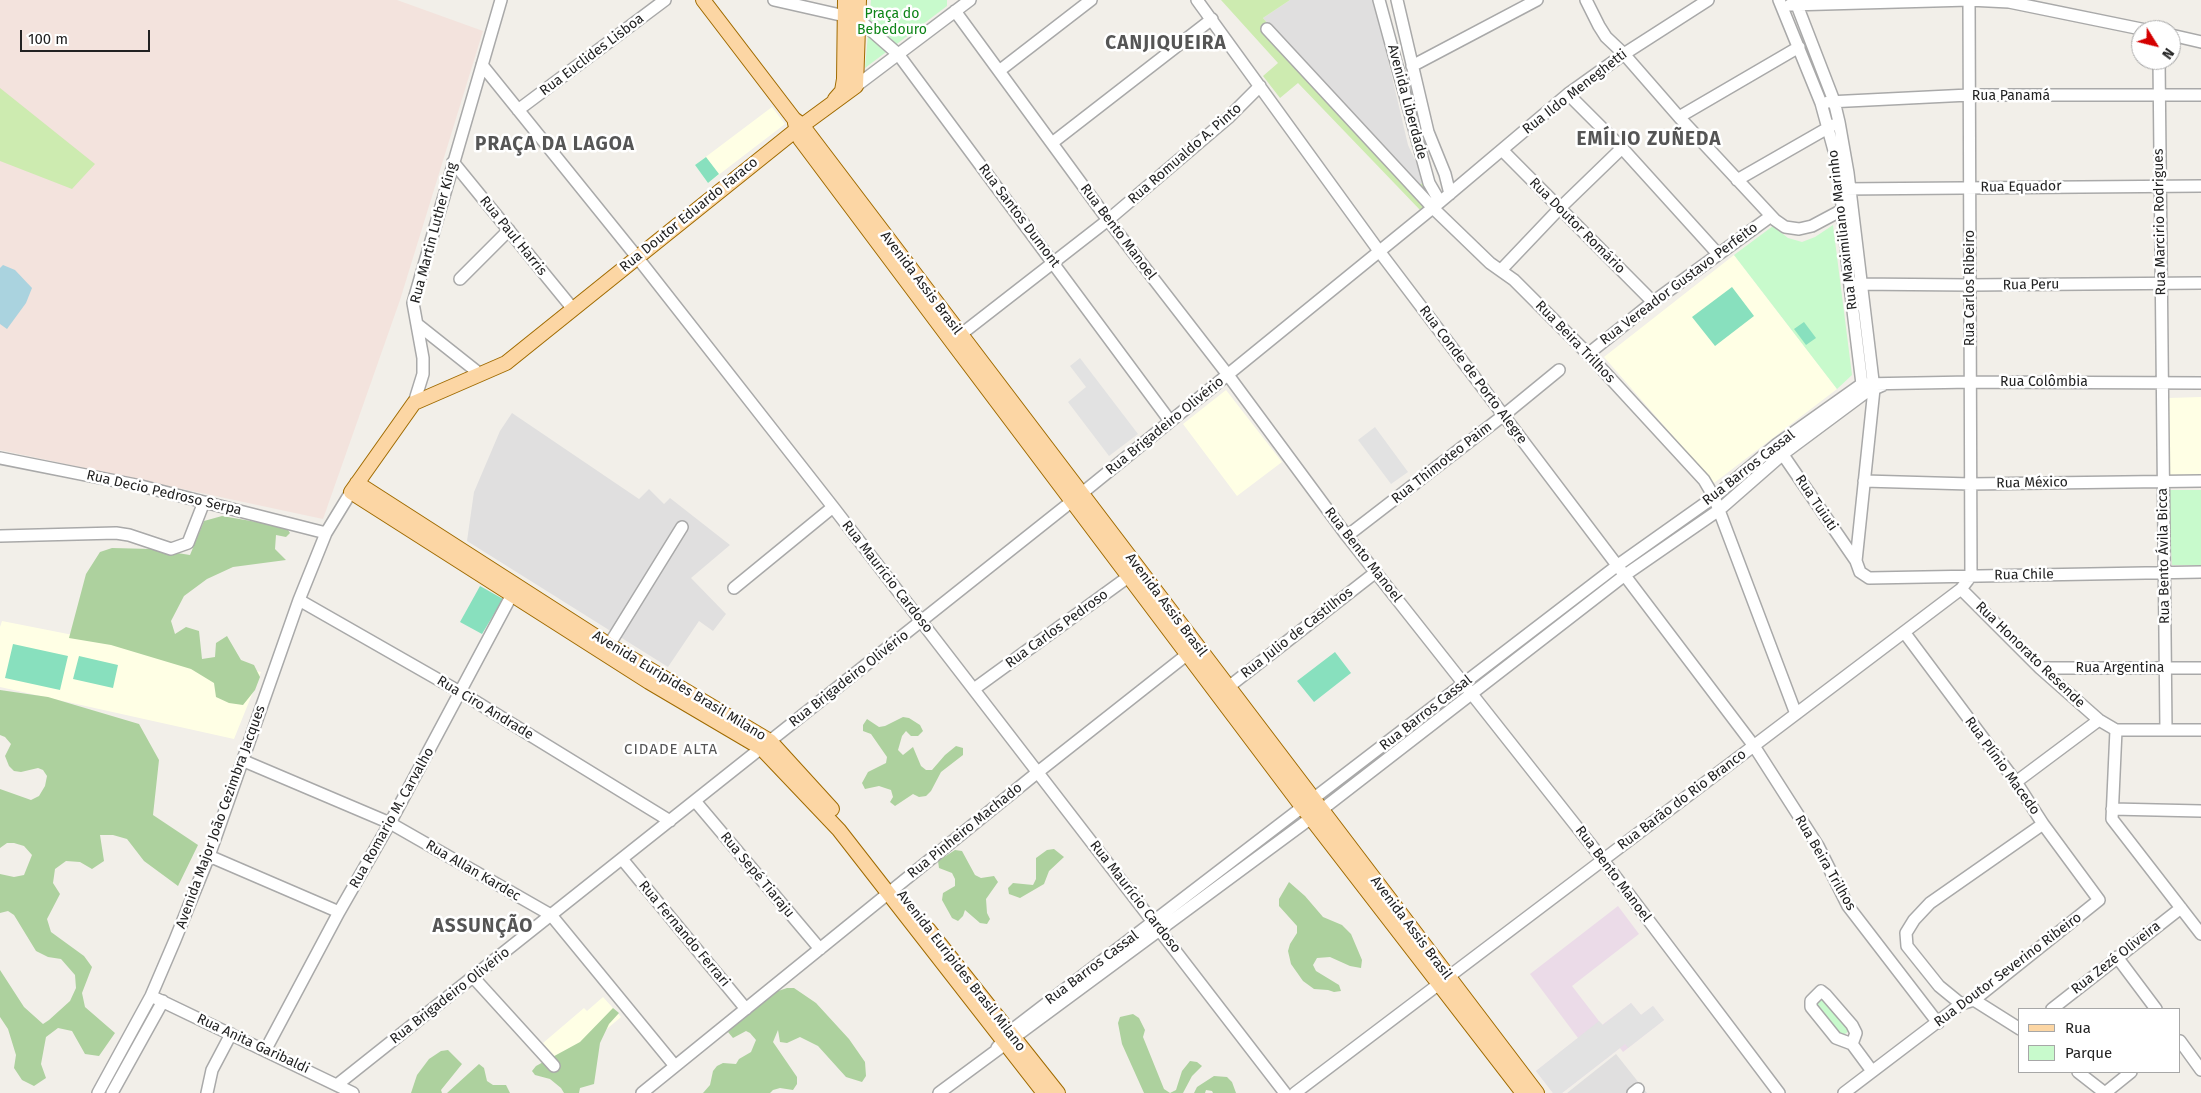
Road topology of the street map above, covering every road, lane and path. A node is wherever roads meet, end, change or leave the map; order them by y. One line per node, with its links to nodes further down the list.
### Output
1 (501, 0): 29 (street, Rua Martin Luther King)
2 (666, 0): 44 (street, Rua Euclides Lisboa)
3 (703, 0): 47 (main road, Avenida Assis Brasil)
4 (774, 0): 20 (street)
5 (845, 0): 20 (main road)
6 (859, 0): 20 (main road)
7 (970, 0): 19 (street, Rua Doutor Eduardo Faraco)
8 (1091, 0): 32 (street)
9 (1197, 0): 21 (street, Rua Conde de Porto Alegre)
10 (1379, 0): 43 (street, Avenida Liberdade)
11 (1397, 0): 30 (street, Avenida Liberdade)
12 (1537, 0): 30 (street)
13 (1586, 0): 28 (street)
14 (1708, 0): 28 (street, Rua Ildo Meneghetti)
15 (1969, 0): 17 (street); 18 (street); 36 (street, Rua Carlos Ribeiro)
16 (2024, 0): 17 (street)
17 (2009, 1): 22 (street)
18 (1788, 3): 26 (street, Rua Maximiliano Marinho); 39 (street, Rua Maximiliano Marinho)
19 (955, 5): 27 (street, Rua Doutor Eduardo Faraco); 32 (street, Rua Bento Manoel)
20 (851, 17): 27 (street, Rua Santos Dumont); 33 (main road); 41 (main road)
21 (1212, 19): 34 (street, Rua Conde de Porto Alegre); 49 (street)
22 (2131, 27)
23 (1267, 29): 59 (street, Rua Beira Trilhos)
24 (2181, 37): 25 (street)
25 (2201, 42)
26 (1799, 47): 42 (street, Rua Maximiliano Marinho); 45 (street)
27 (898, 54): 33 (street, Rua Doutor Eduardo Faraco); 68 (street, Rua Santos Dumont)
28 (1624, 54): 35 (street, Rua Ildo Meneghetti); 45 (street)
29 (482, 65): 44 (street, Rua Maurício Cardoso); 52 (street, Rua Martin Luther King)
30 (1412, 66): 40 (street, Avenida Liberdade)
31 (2159, 70): 38 (street, Rua Marcirio Rodrigues)
32 (999, 71): 49 (street, Rua Bento Manoel)
33 (856, 86): 41 (main road, Rua Doutor Eduardo Faraco)
34 (1260, 86): 63 (street, Rua Romualdo A. Pinto); 65 (street, Rua Conde de Porto Alegre)
35 (1568, 94): 50 (street); 51 (street, Rua Ildo Meneghetti)
36 (1969, 95): 38 (street, Rua Panamá); 39 (street, Rua Panamá); 56 (street, Rua Carlos Ribeiro)
37 (2201, 95): 38 (street, Rua Panamá)
38 (2159, 96): 54 (street, Rua Marcirio Rodrigues)
39 (1834, 101): 42 (street, Rua Panamá); 46 (street, Rua Maximiliano Marinho)
40 (1421, 102): 43 (street); 58 (street, Avenida Liberdade)
41 (832, 103): 47 (main road, Rua Doutor Eduardo Faraco)
42 (1821, 103): 48 (street, Rua Maximiliano Marinho)
43 (1408, 106): 59 (street, Avenida Liberdade)
44 (518, 110): 67 (street, Rua Maurício Cardoso)
45 (1679, 117): 53 (street)
46 (1839, 122): 48 (street); 57 (street, Rua Maximiliano Marinho)
47 (797, 125): 67 (main road, Rua Doutor Eduardo Faraco); 78 (main road, Avenida Assis Brasil)
48 (1828, 127): 53 (street); 57 (street, Rua Maximiliano Marinho)
49 (1052, 143): 63 (street, Rua Bento Manoel)
50 (1622, 148): 60 (street); 66 (street)
51 (1502, 150): 58 (street, Rua Ildo Meneghetti); 60 (street, Rua Doutor Romário)
52 (453, 162): 64 (street, Rua Paul Harris); 77 (street, Rua Martin Luther King)
53 (1737, 180): 62 (street)
54 (2160, 186): 55 (street, Rua Equador); 56 (street, Rua Equador); 73 (street, Rua Marcirio Rodrigues)
55 (2201, 186)
56 (1969, 188): 57 (street, Rua Equador); 74 (street, Rua Carlos Ribeiro)
57 (1845, 189): 61 (street, Rua Maximiliano Marinho); 72 (street, Rua Maximiliano Marinho)
58 (1450, 194): 59 (street, Rua Brigadeiro Olivério)
59 (1437, 205): 65 (street, Rua Brigadeiro Olivério); 69 (street, Rua Beira Trilhos)
60 (1560, 208): 69 (street); 75 (street, Rua Doutor Romário)
61 (1842, 210): 62 (street); 72 (street, Rua Maximiliano Marinho)
62 (1771, 216): 66 (street, Rua Vereador Gustavo Perfeito)
63 (1108, 220): 68 (street, Rua Romualdo A. Pinto); 82 (street, Rua Bento Manoel)
64 (509, 230): 70 (street); 76 (street, Rua Paul Harris)
65 (1379, 251): 82 (street, Rua Brigadeiro Olivério); 88 (street, Rua Conde de Porto Alegre)
66 (1718, 254): 75 (street, Rua Vereador Gustavo Perfeito)
67 (638, 257): 76 (main road, Rua Doutor Eduardo Faraco); 100 (street, Rua Maurício Cardoso)
68 (1053, 262): 78 (street, Rua Romualdo A. Pinto); 89 (street, Rua Santos Dumont)
69 (1501, 270): 79 (street, Rua Beira Trilhos)
70 (460, 279)
71 (2201, 283): 73 (street, Rua Peru)
72 (1855, 284): 74 (street, Rua Peru); 86 (street, Rua Maximiliano Marinho)
73 (2161, 284): 74 (street, Rua Peru); 84 (street, Rua Marcirio Rodrigues)
74 (1970, 285): 83 (street, Rua Carlos Ribeiro)
75 (1653, 302): 79 (street, Rua Vereador Gustavo Perfeito)
76 (573, 309): 81 (main road, Rua Doutor Eduardo Faraco)
77 (417, 324): 81 (street); 87 (street, Rua Martin Luther King)
78 (956, 338): 97 (main road, Avenida Assis Brasil)
79 (1588, 354): 98 (street, Rua Beira Trilhos)
80 (1559, 370): 88 (street, Rua Thimoteo Paim)
81 (480, 374): 87 (main road, Rua Doutor Eduardo Faraco)
82 (1228, 375): 89 (street, Rua Brigadeiro Olivério); 105 (street, Rua Bento Manoel)
83 (1971, 382): 84 (street, Rua Colômbia); 86 (street, Rua Colômbia); 95 (street, Rua Carlos Ribeiro)
84 (2162, 383): 85 (street, Rua Colômbia); 93 (street, Rua Bento Ávila Bicca)
85 (2201, 383)
86 (1869, 387): 90 (street, Rua Barros Cassal); 92 (street, Rua Maximiliano Marinho)
87 (414, 403): 96 (main road, Rua Martin Luther King)
88 (1504, 415): 105 (street, Rua Thimoteo Paim); 107 (street, Rua Conde de Porto Alegre)
89 (1170, 421): 97 (street, Rua Brigadeiro Olivério)
90 (1780, 450): 98 (street, Rua Barros Cassal); 101 (street, Rua Barros Cassal); 106 (street, Rua Tuiuti)
91 (0, 458): 99 (street, Rua Decio Pedroso Serpa)
92 (1864, 481): 95 (street, Rua México); 106 (street, Rua Maximiliano Marinho)
93 (2163, 481): 94 (street, Rua México); 95 (street, Rua México); 109 (street, Rua Bento Ávila Bicca)
94 (2201, 481)
95 (1970, 484): 112 (street, Rua Carlos Ribeiro)
96 (354, 487): 103 (street, Rua Martin Luther King); 115 (main road, Avenida Euripides Brasil Milano)
97 (1077, 497): 111 (main road, Avenida Assis Brasil); 118 (street, Rua Brigadeiro Olivério)
98 (1714, 497): 101 (street, Rua Beira Trilhos); 107 (street, Rua Barros Cassal)
99 (204, 502): 103 (street, Rua Decio Pedroso Serpa); 104 (street)
100 (833, 508): 113 (street); 118 (street, Rua Maurício Cardoso)
101 (1719, 510): 107 (street, Rua Barros Cassal); 131 (street, Rua Beira Trilhos)
102 (682, 526): 120 (street)
103 (326, 533): 116 (street, Avenida Major João Cezimbra Jacques)
104 (0, 536)
105 (1347, 536): 108 (street, Rua Bento Manoel)
106 (1856, 561): 112 (street, Rua Chile)
107 (1622, 570): 126 (street, Rua Barros Cassal); 130 (street, Rua Barros Cassal); 137 (street, Rua Conde de Porto Alegre)
108 (1376, 572): 126 (street, Rua Bento Manoel); 128 (street, Rua Julio de Castilhos)
109 (2164, 572): 110 (street, Rua Chile); 112 (street, Rua Chile); 123 (street, Rua Bento Ávila Bicca)
110 (2201, 572)
111 (1134, 573): 121 (main road, Avenida Assis Brasil); 127 (street, Rua Carlos Pedroso)
112 (1971, 576): 114 (street, Rua Barão do Rio Branco)
113 (734, 588)
114 (1961, 589): 119 (street, Rua Barão do Rio Branco); 122 (street, Rua Honorato Resende)
115 (514, 590): 117 (main road, Avenida Euripides Brasil Milano); 129 (street, Rua Romario M. Carvalho)
116 (299, 600): 129 (street, Rua Ciro Andrade); 138 (street, Avenida Major João Cezimbra Jacques)
117 (556, 616): 120 (main road, Avenida Euripides Brasil Milano); 125 (main road, Avenida Euripides Brasil Milano)
118 (922, 621): 127 (street, Rua Maurício Cardoso); 136 (street, Rua Brigadeiro Olivério)
119 (1904, 632): 131 (street, Rua Barão do Rio Branco); 140 (street, Rua Plínio Macedo)
120 (609, 645): 125 (main road, Avenida Euripides Brasil Milano)
121 (1192, 650): 128 (main road, Avenida Assis Brasil); 139 (street, Rua Pinheiro Machado)
122 (2040, 668): 123 (street, Rua Argentina); 132 (street, Rua Honorato Resende)
123 (2165, 668): 124 (street, Rua Argentina); 133 (street, Rua Bento Ávila Bicca)
124 (2201, 668)
125 (652, 678): 136 (main road, Avenida Euripides Brasil Milano)
126 (1464, 683): 130 (street, Rua Bento Manoel); 142 (street, Rua Barros Cassal)
127 (974, 689): 139 (street, Rua Maurício Cardoso)
128 (1223, 691): 142 (main road, Avenida Assis Brasil)
129 (460, 692): 145 (street, Rua Ciro Andrade); 146 (street, Rua Romario M. Carvalho)
130 (1472, 694): 142 (street, Rua Barros Cassal); 150 (street, Rua Bento Manoel)
131 (1796, 714): 137 (street, Rua Barão do Rio Branco)
132 (2099, 720): 134 (street, Rua Honorato Resende); 140 (street)
133 (2166, 729): 134 (street); 135 (street)
134 (2116, 730): 143 (street)
135 (2201, 730)
136 (766, 745): 141 (street, Rua Brigadeiro Olivério); 151 (main road, Avenida Euripides Brasil Milano)
137 (1754, 746): 150 (street, Rua Barão do Rio Branco); 169 (street, Rua Beira Trilhos)
138 (244, 761): 146 (street, Rua Allan Kardec); 148 (street, Avenida Major João Cezimbra Jacques)
139 (1038, 772): 151 (street, Rua Pinheiro Machado); 156 (street, Rua Maurício Cardoso)
140 (2016, 782): 147 (street, Rua Plínio Macedo)
141 (695, 801): 145 (street, Rua Brigadeiro Olivério); 158 (street, Rua Sepé Tiaraju)
142 (1313, 808): 156 (street, Rua Barros Cassal); 161 (main road, Avenida Assis Brasil)
143 (2112, 809): 144 (street); 153 (street)
144 (2201, 812)
145 (670, 821): 149 (street, Rua Brigadeiro Olivério)
146 (390, 822): 154 (street, Rua Romario M. Carvalho); 155 (street, Rua Allan Kardec)
147 (2043, 824): 152 (street, Rua Plínio Macedo); 165 (street)
148 (209, 856): 154 (street); 162 (street, Avenida Major João Cezimbra Jacques)
149 (622, 859): 155 (street, Rua Brigadeiro Olivério); 168 (street, Rua Fernando Ferrari)
150 (1603, 860): 161 (street, Rua Barão do Rio Branco); 195 (street, Rua Bento Manoel)
151 (892, 890): 158 (street, Rua Pinheiro Machado); 172 (main road, Avenida Euripides Brasil Milano)
152 (2099, 900): 163 (street, Rua Doutor Severino Ribeiro)
153 (2181, 908): 157 (street); 159 (street, Rua Zezé Oliveira)
154 (339, 912): 175 (street, Rua Romario M. Carvalho)
155 (551, 915): 160 (street, Rua Brigadeiro Olivério); 177 (street, Rua Allan Kardec)
156 (1157, 925): 172 (street, Rua Barros Cassal); 191 (street, Rua Maurício Cardoso)
157 (2201, 934)
158 (820, 949): 168 (street, Rua Pinheiro Machado)
159 (2117, 957): 166 (street, Rua Zezé Oliveira); 167 (street)
160 (473, 977): 176 (street); 182 (street, Rua Brigadeiro Olivério)
161 (1445, 981): 192 (street, Rua Barão do Rio Branco); 193 (main road, Avenida Assis Brasil); 194 (main road, Avenida Assis Brasil)
162 (151, 996): 164 (street, Rua Anita Garibaldi); 183 (street, Avenida Major João Cezimbra Jacques)
163 (1974, 1000): 165 (street, Rua Doutor Severino Ribeiro); 170 (street)
164 (163, 1001): 171 (street, Rua Anita Garibaldi); 184 (street)
165 (1961, 1004): 169 (street, Rua Doutor Severino Ribeiro)
166 (2053, 1008)
167 (2155, 1008)
168 (746, 1009): 177 (street, Rua Pinheiro Machado)
169 (1938, 1023): 179 (street, Rua Doutor Severino Ribeiro)
170 (2018, 1028)
171 (231, 1034): 175 (street, Rua Anita Garibaldi); 185 (street)
172 (1005, 1040): 188 (street, Rua Barros Cassal); 189 (main road, Avenida Euripides Brasil Milano); 190 (main road, Avenida Euripides Brasil Milano)
173 (2181, 1042): 178 (street)
174 (1852, 1044): 174 (street); 179 (street)
175 (266, 1049): 182 (street, Rua Anita Garibaldi)
176 (554, 1066)
177 (676, 1066): 187 (street, Rua Pinheiro Machado)
178 (2201, 1070)
179 (1872, 1071): 196 (street, Rua Doutor Severino Ribeiro)
180 (2079, 1073): 197 (street)
181 (2130, 1073): 197 (street)
182 (338, 1084): 186 (street, Rua Anita Garibaldi)
183 (98, 1093)
184 (112, 1093)
185 (207, 1093)
186 (354, 1093)
187 (642, 1093)
188 (939, 1093)
189 (1044, 1093)
190 (1058, 1093)
191 (1285, 1093)
192 (1294, 1093)
193 (1523, 1093)
194 (1537, 1093)
195 (1779, 1093)
196 (1844, 1093)
197 (2105, 1093)

